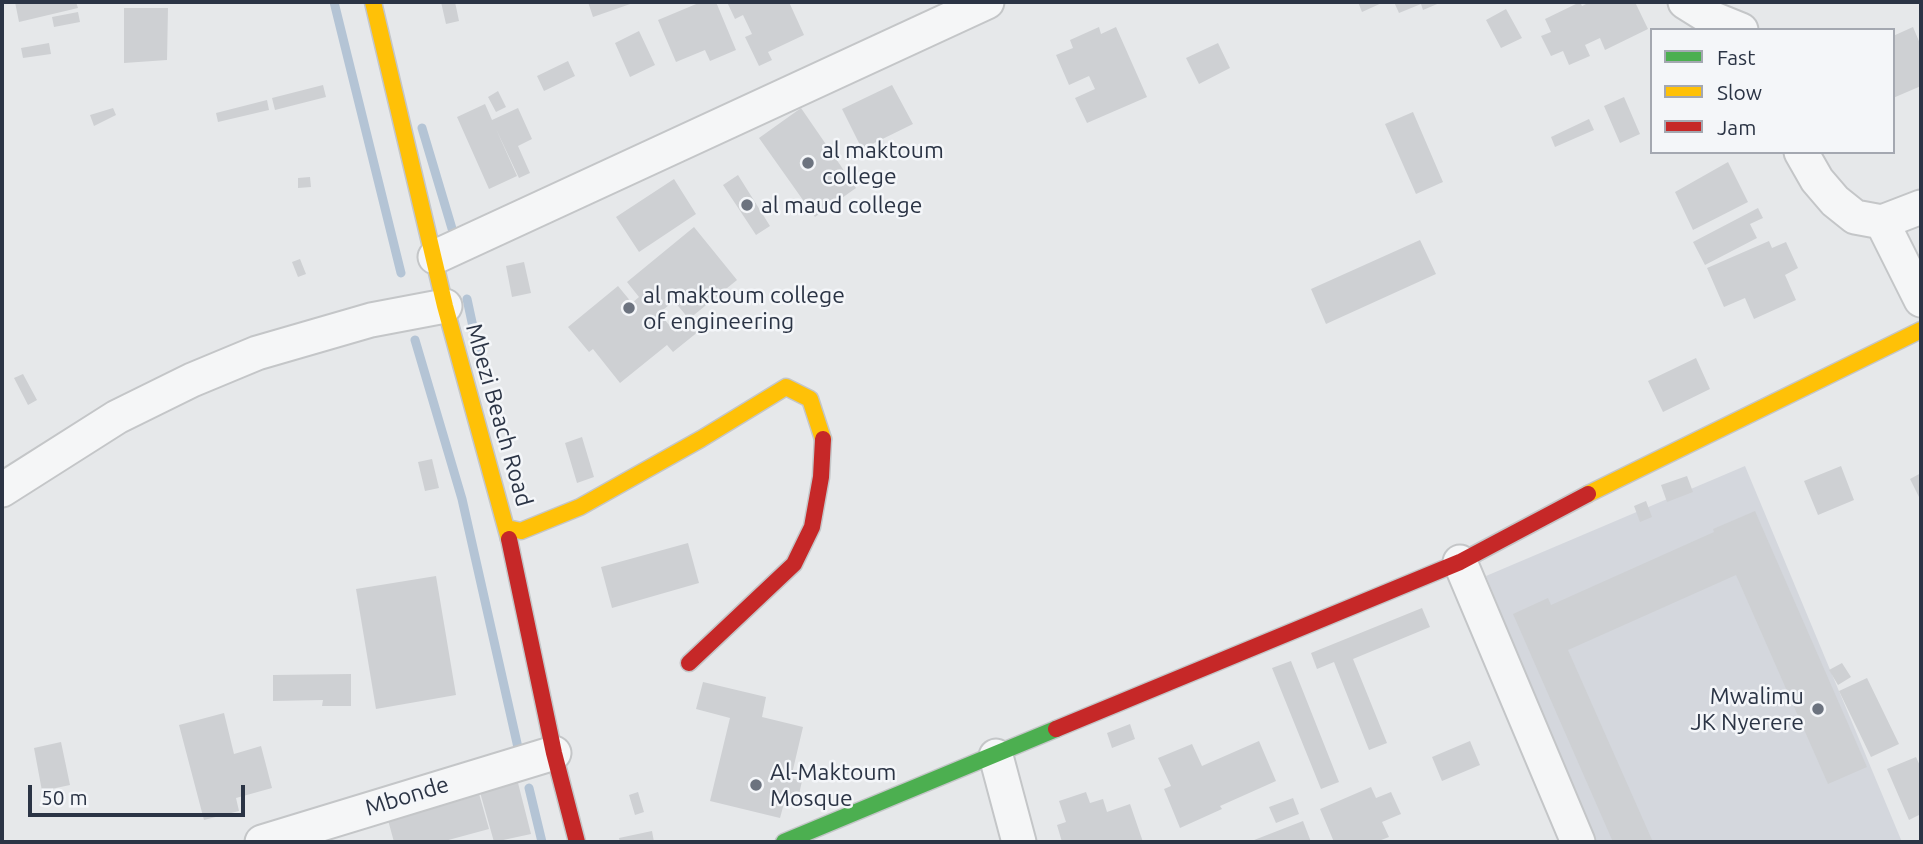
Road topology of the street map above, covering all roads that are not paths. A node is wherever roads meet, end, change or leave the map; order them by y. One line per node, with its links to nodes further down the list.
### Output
1 (373, 2): 8 (street, Mbezi Beach Road)
2 (987, 2): 8 (street)
3 (1685, 2): 4 (street)
4 (1736, 28)
5 (1802, 154): 7 (street)
6 (1921, 206): 7 (street)
7 (1882, 222): 9 (street)
8 (435, 257): 10 (street, Mbezi Beach Road)
9 (1921, 300)
10 (445, 306): 12 (street); 13 (street, Mbezi Beach Road)
11 (1921, 330): 14 (street)
12 (2, 490)
13 (507, 528): 15 (street); 16 (street, Mbezi Beach Road)
14 (1460, 562): 17 (street); 22 (street)
15 (690, 663)
16 (554, 752): 18 (street, Mbonde); 19 (street, Mbezi Beach Road)
17 (996, 756): 20 (street); 21 (street)
18 (262, 842)
19 (577, 842)
20 (784, 842)
21 (1019, 842)
22 (1578, 842)

